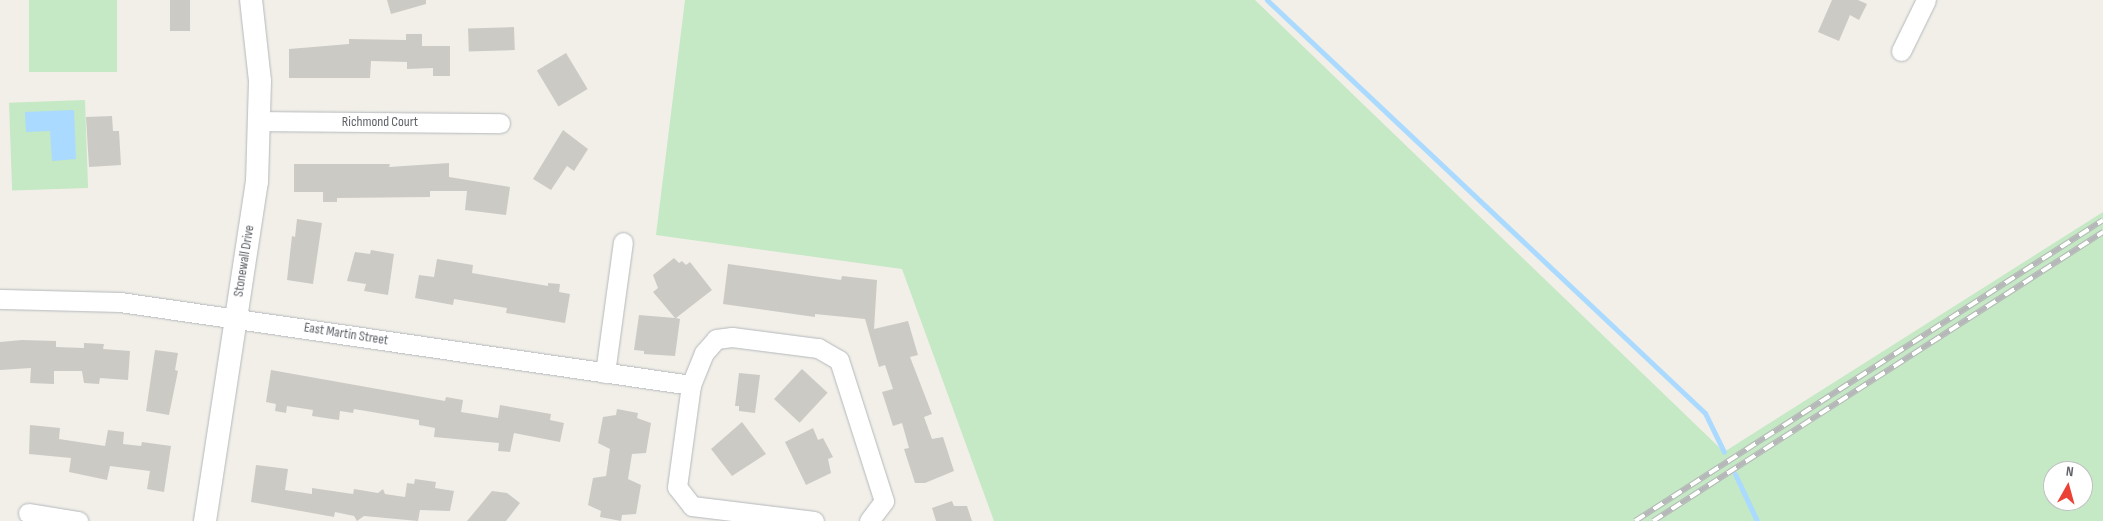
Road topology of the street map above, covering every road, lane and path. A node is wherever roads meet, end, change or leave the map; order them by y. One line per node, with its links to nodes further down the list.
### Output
1 (251, 0): 4 (street, Stonewall Drive)
2 (1926, 0): 3 (street)
3 (1901, 51)
4 (260, 122): 5 (street, Richmond Court); 8 (street, Stonewall Drive)
5 (500, 123)
6 (623, 242): 9 (street)
7 (0, 299): 8 (street, East Martin Street)
8 (235, 317): 9 (street, East Martin Street); 13 (street, Stonewall Drive)
9 (605, 373): 10 (street, East Martin Street)
10 (691, 385): 14 (street); 15 (street)
11 (28, 513): 12 (street)
12 (78, 521)
13 (205, 521)
14 (814, 521)
15 (869, 521)

